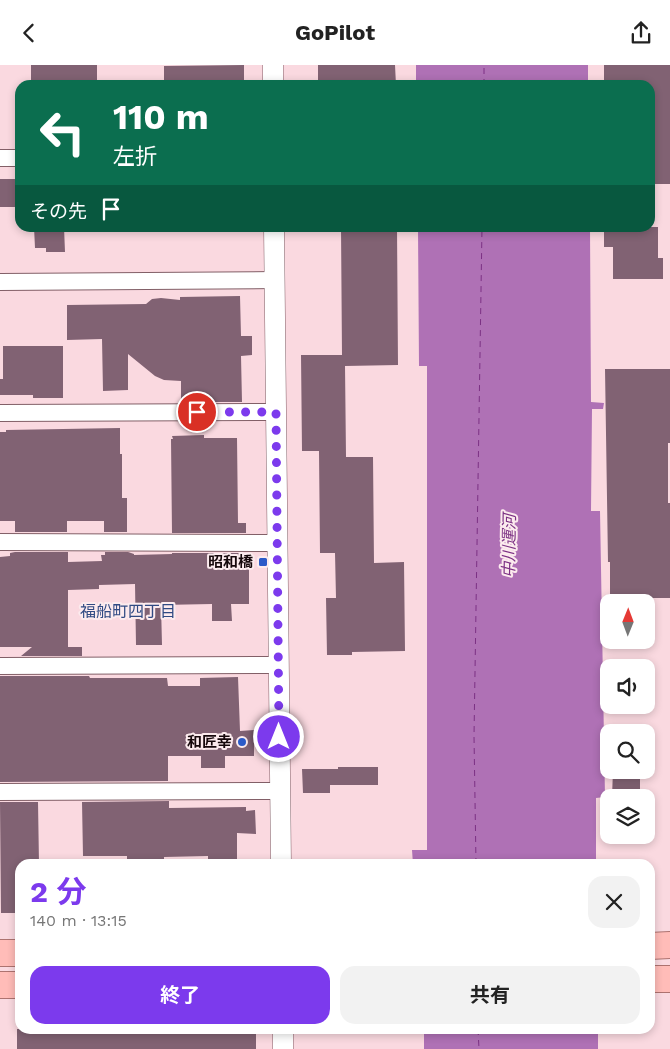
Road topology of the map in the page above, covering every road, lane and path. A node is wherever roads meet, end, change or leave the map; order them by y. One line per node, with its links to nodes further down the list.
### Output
1 (273, 65): 2 (street)
2 (273, 80)
3 (0, 158): 4 (street)
4 (15, 158)
5 (274, 232): 6 (street)
6 (275, 280): 7 (street); 8 (street)
7 (0, 282)
8 (276, 412): 9 (street); 11 (street)
9 (0, 413)
10 (0, 542): 11 (street)
11 (278, 543): 12 (street)
12 (279, 665): 13 (street); 14 (street)
13 (0, 666)
14 (280, 791): 15 (street); 16 (street)
15 (0, 792)
16 (281, 859)
17 (655, 945): 18 (highway)
18 (670, 945)
19 (0, 953): 20 (highway)
20 (15, 953)
21 (655, 979): 22 (highway)
22 (670, 979)
23 (0, 985): 24 (highway)
24 (15, 985)
25 (283, 1034): 26 (street)
26 (283, 1049)

